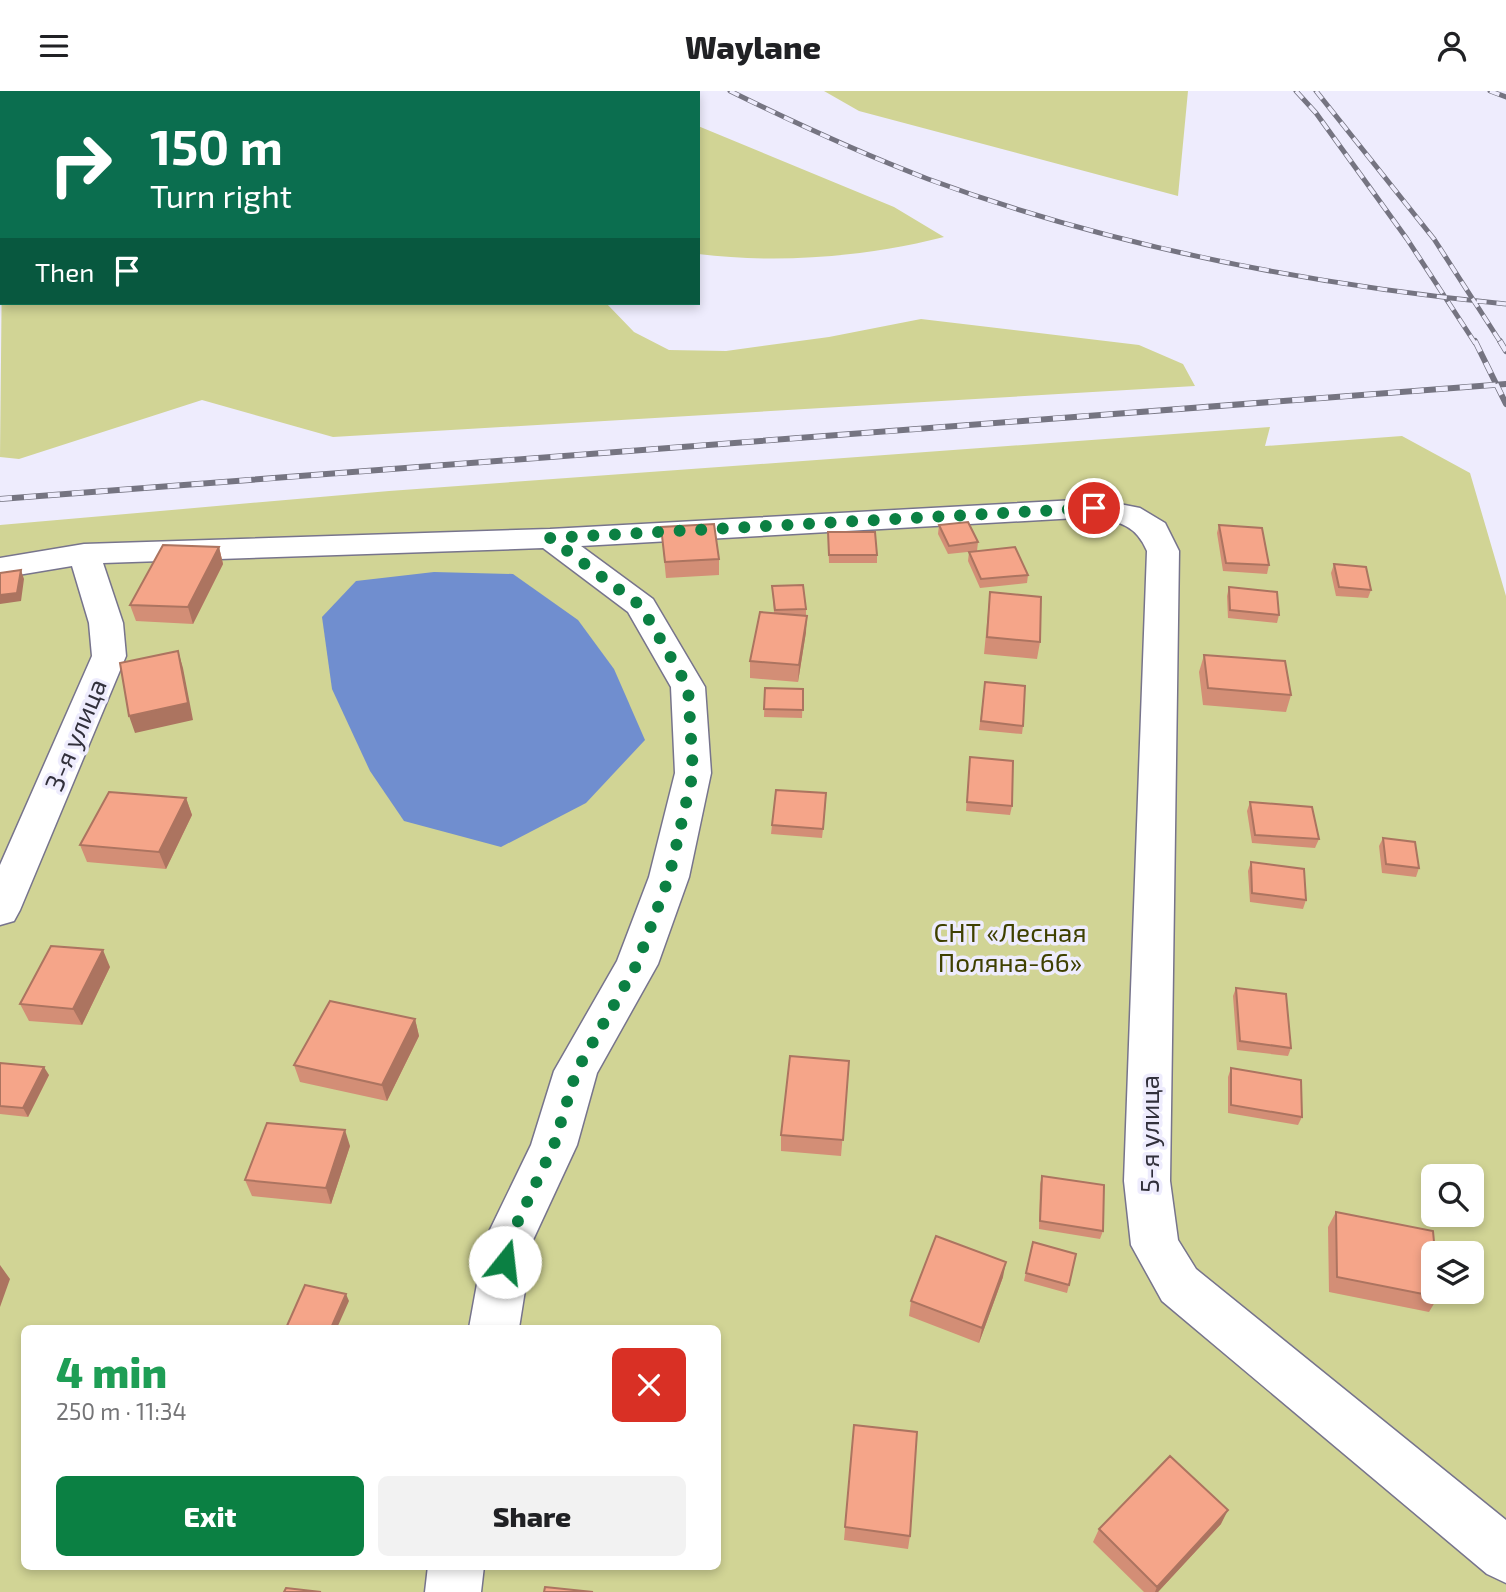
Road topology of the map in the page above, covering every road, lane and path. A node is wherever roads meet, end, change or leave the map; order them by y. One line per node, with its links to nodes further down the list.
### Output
1 (550, 538): 2 (street); 5 (street); 6 (street, 5-я улица)
2 (84, 554): 3 (street); 4 (street, 3-я улица)
3 (0, 568)
4 (0, 910)
5 (495, 1325)
6 (1506, 1555)
7 (456, 1570): 8 (street)
8 (453, 1592)

